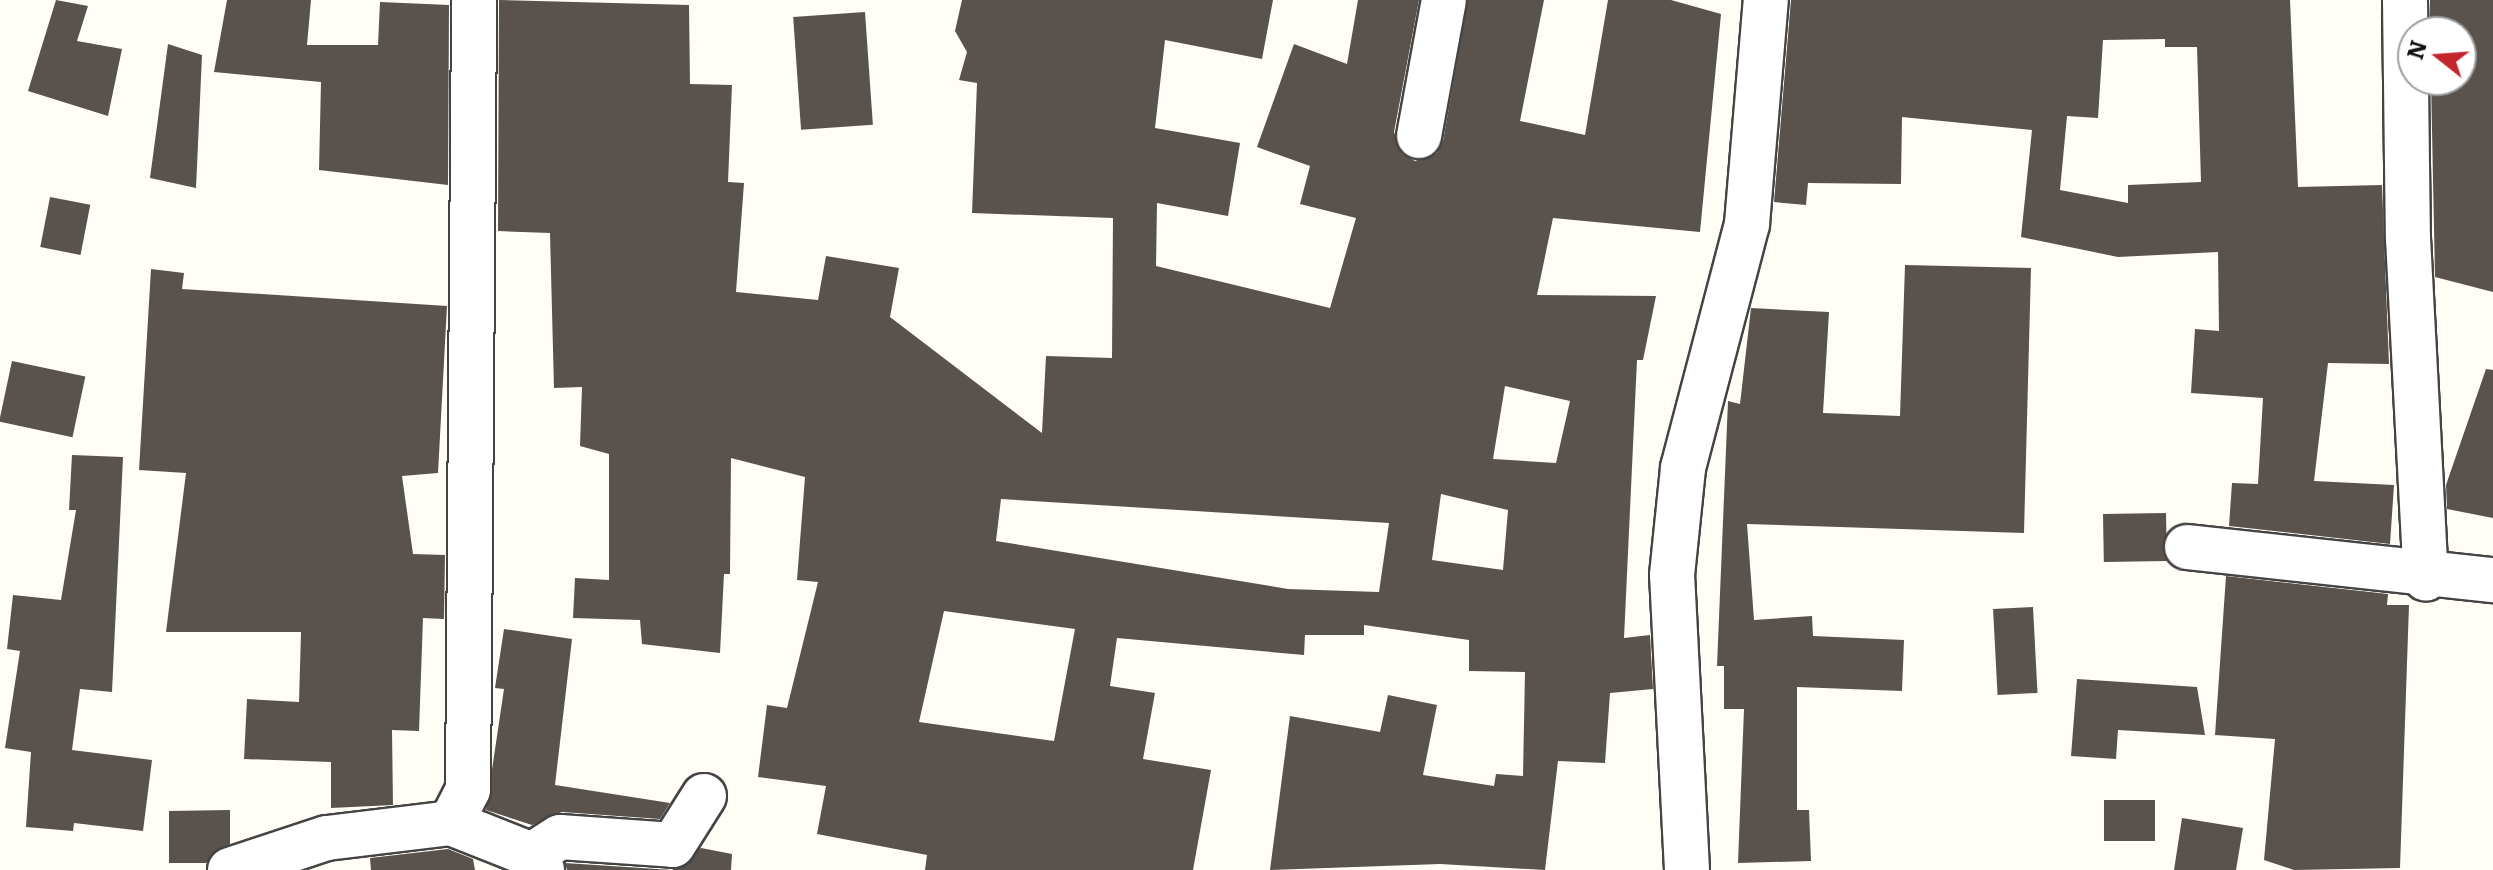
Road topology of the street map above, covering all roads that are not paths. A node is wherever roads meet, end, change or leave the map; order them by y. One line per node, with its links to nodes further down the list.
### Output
1 (474, 0): 10 (street)
2 (1444, 0): 5 (street)
3 (1766, 0): 13 (street)
4 (2405, 0): 7 (street)
5 (1419, 136)
6 (2187, 547): 7 (street)
7 (2426, 579): 8 (street)
8 (2493, 580)
9 (704, 796): 11 (street)
10 (451, 823): 11 (street); 12 (street)
11 (537, 863)
12 (230, 870)
13 (1687, 870)

